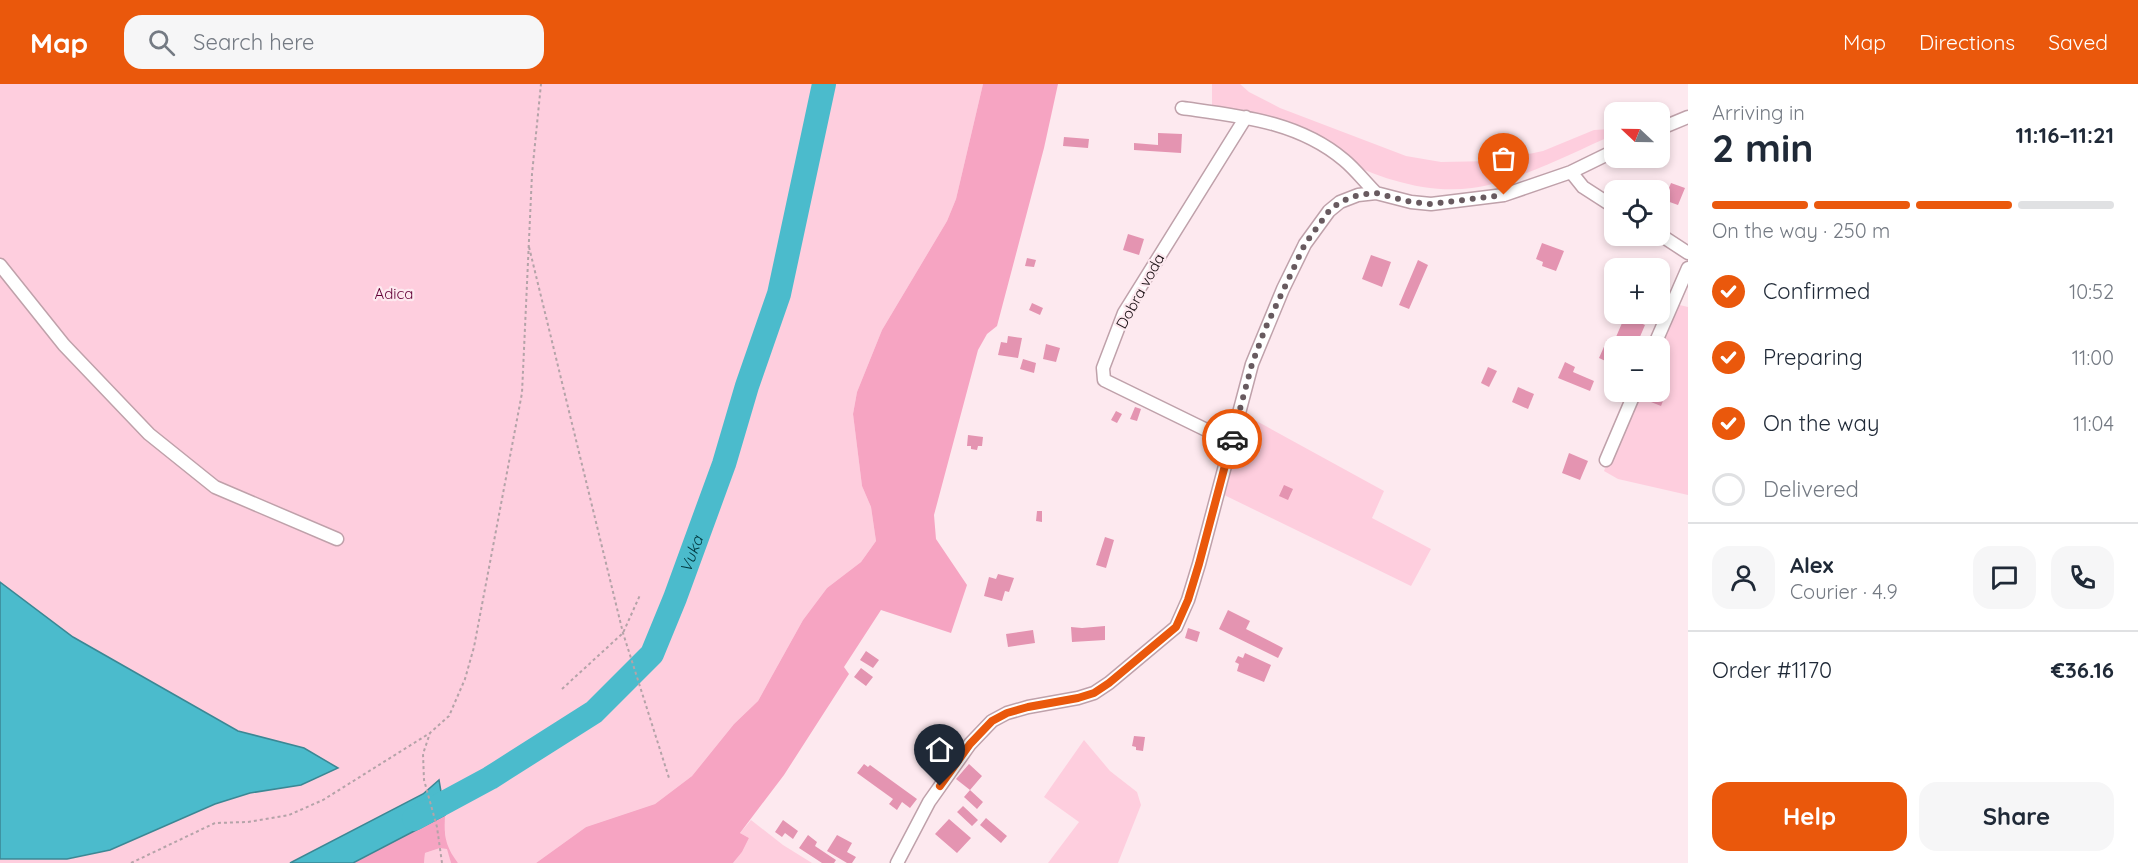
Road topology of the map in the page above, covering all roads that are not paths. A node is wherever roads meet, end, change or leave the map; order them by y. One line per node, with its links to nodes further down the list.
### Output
1 (1182, 108): 2 (street)
2 (1246, 117): 7 (street); 15 (street, Dobra voda)
3 (1688, 117): 4 (street)
4 (1670, 124)
5 (1604, 156): 6 (street)
6 (1571, 172): 7 (street); 8 (street)
7 (1376, 193): 15 (street)
8 (1604, 201)
9 (1670, 241): 10 (street)
10 (1688, 253)
11 (0, 265): 17 (street)
12 (1688, 268): 13 (street)
13 (1658, 336)
14 (1631, 402): 16 (street)
15 (1231, 442): 18 (street)
16 (1606, 460)
17 (337, 539)
18 (897, 863)

